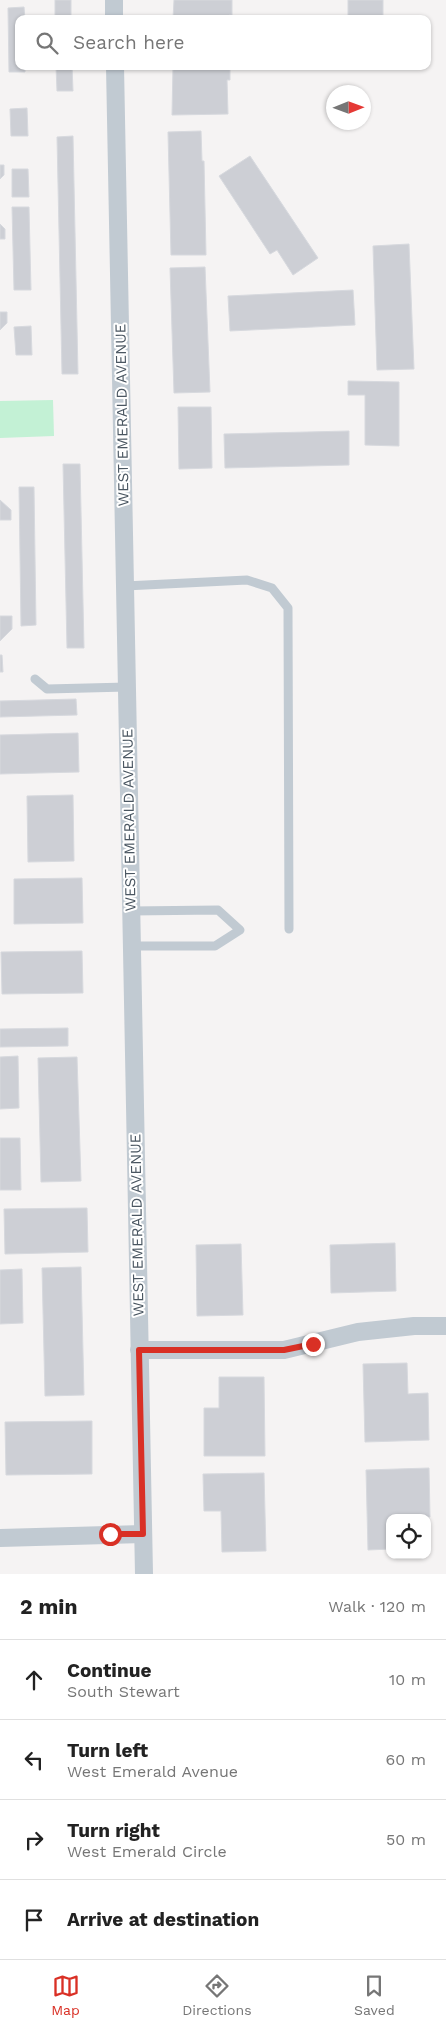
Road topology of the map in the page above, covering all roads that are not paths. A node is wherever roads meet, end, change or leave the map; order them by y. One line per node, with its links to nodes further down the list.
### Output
1 (114, 0): 2 (street)
2 (114, 15)
3 (115, 70): 4 (street, WEST EMERALD AVENUE)
4 (125, 586): 6 (street, WEST EMERALD AVENUE); 8 (lane)
5 (35, 679): 6 (lane)
6 (127, 687): 7 (street, WEST EMERALD AVENUE)
7 (131, 911): 9 (street, WEST EMERALD AVENUE); 9 (lane)
8 (288, 929)
9 (132, 946): 11 (street, WEST EMERALD AVENUE)
10 (446, 1326): 11 (street)
11 (139, 1350): 12 (street, WEST EMERALD AVENUE)
12 (143, 1534): 13 (street); 14 (street, WEST EMERALD AVENUE)
13 (0, 1538)
14 (144, 1574)

